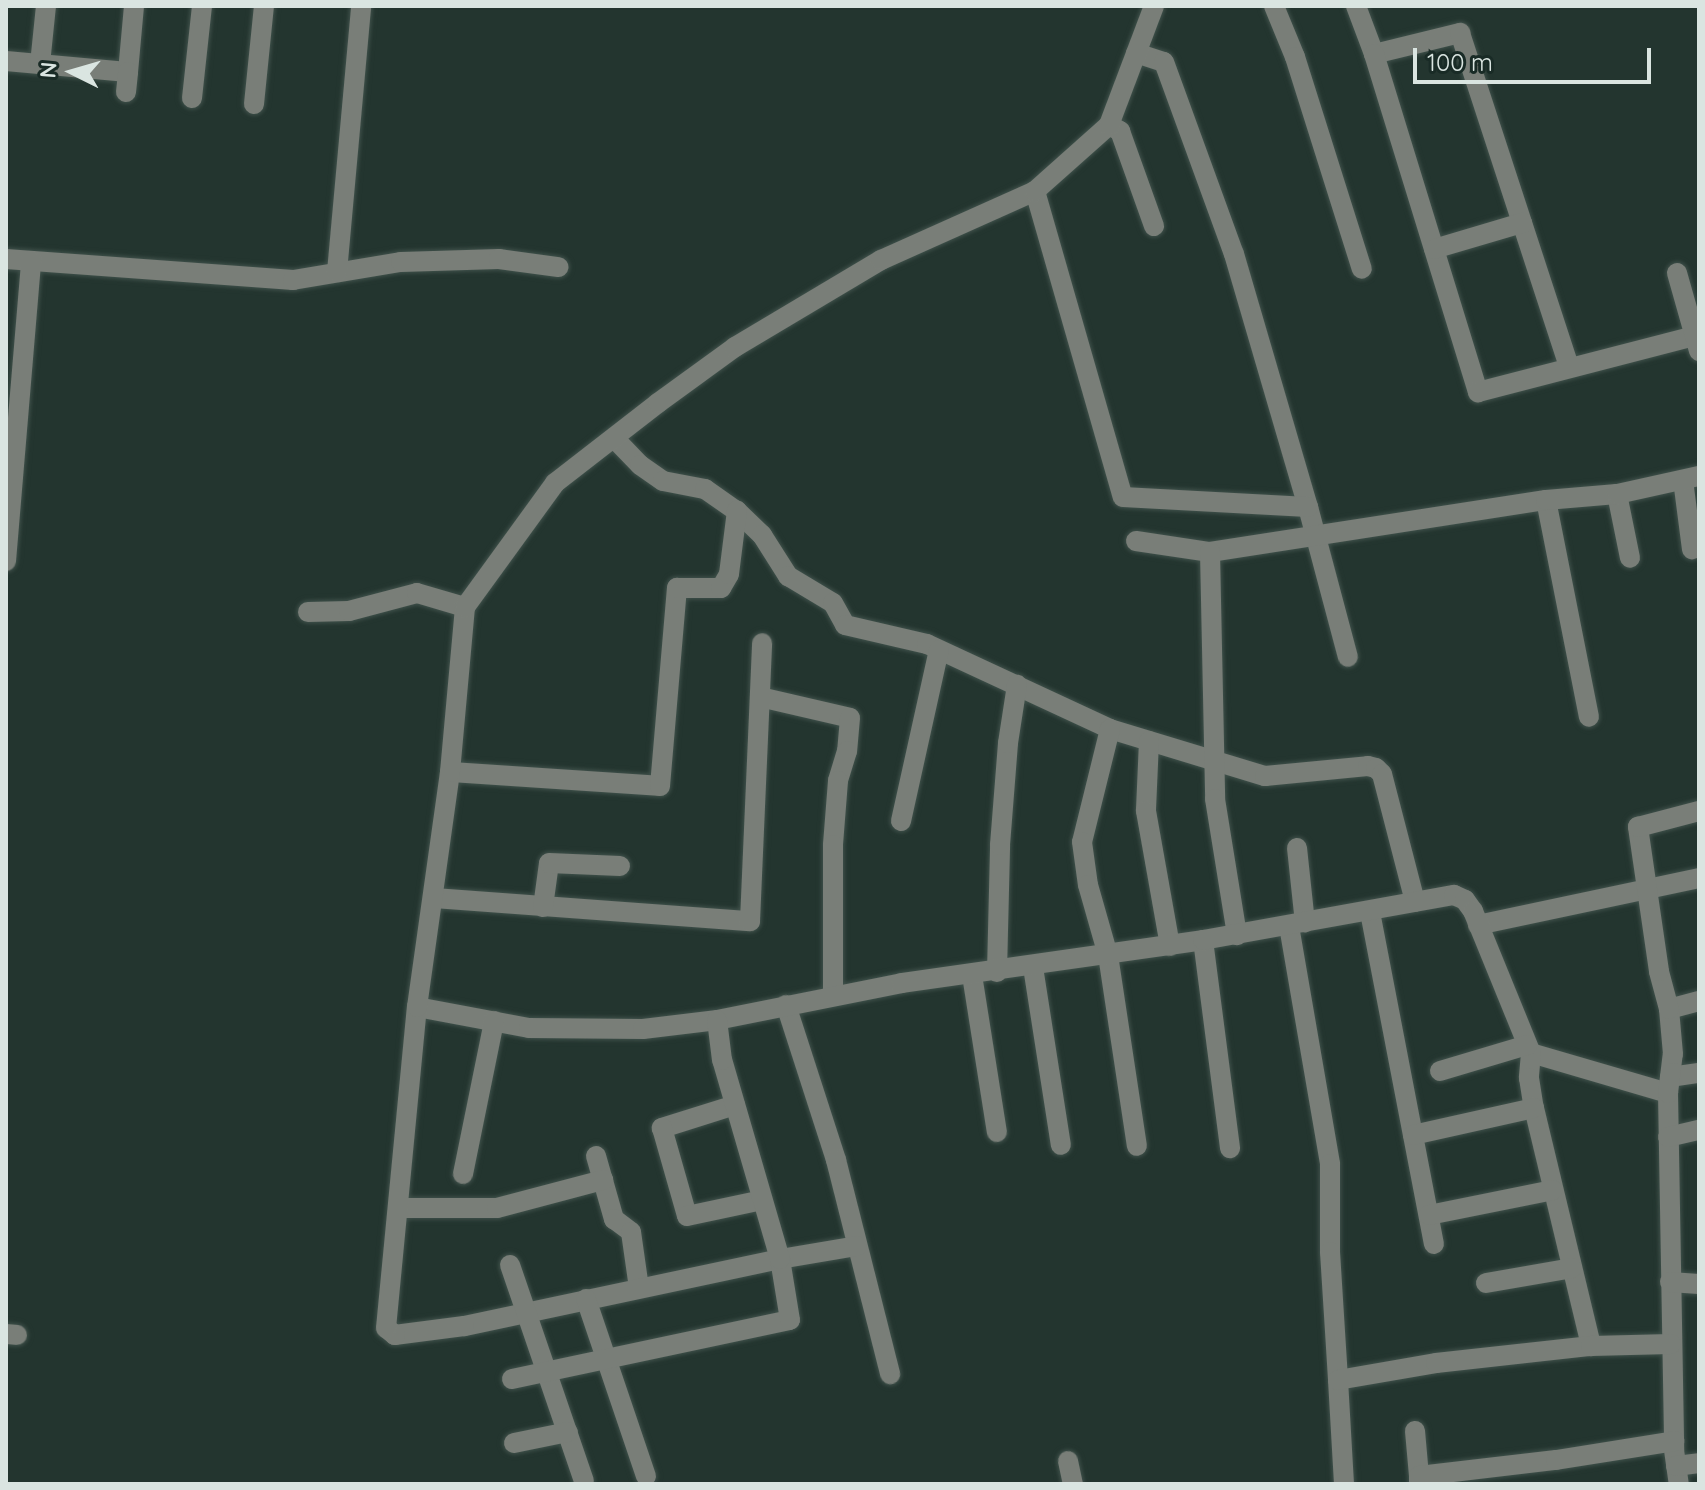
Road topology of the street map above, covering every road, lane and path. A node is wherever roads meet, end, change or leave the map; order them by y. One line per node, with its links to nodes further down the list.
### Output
1 (46, 6): 12 (street)
2 (134, 6): 12 (street)
3 (202, 6): 13 (street)
4 (264, 6): 14 (street)
5 (361, 6): 24 (street)
6 (1154, 6): 9 (street)
7 (1274, 6): 23 (street)
8 (1356, 6): 10 (street)
9 (1136, 53): 15 (street); 33 (street)
10 (1374, 54): 17 (street); 19 (street)
11 (6, 61): 12 (street)
12 (40, 64)
13 (192, 98)
14 (254, 104)
15 (1109, 125): 16 (street); 18 (street)
16 (1035, 191): 28 (street); 33 (street)
17 (1522, 223): 19 (street); 27 (street)
18 (1154, 226)
19 (1434, 249): 27 (street)
20 (6, 259): 21 (street)
21 (31, 261): 24 (street); 32 (street)
22 (558, 267): 24 (street)
23 (1362, 269)
24 (337, 272)
25 (1677, 273): 26 (street)
26 (1698, 341): 27 (street)
27 (1569, 367)
28 (614, 438): 34 (street); 41 (street)
29 (1691, 478): 30 (street); 37 (street)
30 (1617, 494): 31 (street); 39 (street)
31 (1546, 500): 35 (street); 48 (street)
32 (8, 502): 40 (street)
33 (1308, 507): 35 (street)
34 (737, 511): 44 (street); 52 (street)
35 (1315, 537): 38 (street); 45 (street)
36 (1136, 541): 38 (street)
37 (1692, 549)
38 (1210, 552): 51 (street)
39 (1630, 558)
40 (6, 561)
41 (465, 607): 42 (street); 52 (street)
42 (308, 612)
43 (762, 643): 47 (street)
44 (939, 650): 46 (street); 54 (street)
45 (1348, 657)
46 (1017, 685): 49 (street); 70 (street)
47 (760, 697): 61 (street); 72 (street)
48 (1589, 717)
49 (1110, 729): 50 (street); 68 (street)
50 (1149, 741): 51 (street); 67 (street)
51 (1214, 760): 60 (street); 65 (street)
52 (450, 772): 59 (street)
53 (1699, 811): 58 (street)
54 (901, 821)
55 (1297, 848): 63 (street)
56 (620, 866): 61 (street)
57 (1699, 878): 58 (street)
58 (1647, 887): 64 (street); 76 (street)
59 (434, 898): 61 (street); 75 (street)
60 (1415, 902): 62 (street); 64 (street)
61 (543, 907)
62 (1370, 912): 63 (street); 87 (street)
63 (1297, 925): 65 (street); 116 (street)
64 (1478, 925): 79 (street)
65 (1237, 935): 66 (street)
66 (1203, 940): 67 (street); 91 (street)
67 (1170, 946): 68 (street)
68 (1108, 955): 69 (street); 90 (street)
69 (1033, 967): 70 (street); 89 (street)
70 (997, 972): 71 (street)
71 (972, 975): 72 (street); 86 (street)
72 (833, 996): 74 (street)
73 (1699, 1001): 76 (street)
74 (786, 1005): 77 (street); 100 (street)
75 (417, 1007): 78 (street); 97 (street)
76 (1669, 1009): 82 (street)
77 (717, 1020): 78 (street); 83 (street)
78 (494, 1021): 93 (street)
79 (1529, 1049): 80 (street); 82 (street); 84 (street)
80 (1440, 1071)
81 (1699, 1073): 82 (street)
82 (1669, 1085): 88 (street)
83 (735, 1105): 96 (street); 96 (street)
84 (1534, 1108): 87 (street); 95 (street)
85 (1699, 1130): 88 (street)
86 (997, 1132)
87 (1413, 1135): 98 (street)
88 (1668, 1137): 104 (street)
89 (1061, 1145)
90 (1137, 1146)
91 (1230, 1148)
92 (596, 1156): 94 (street)
93 (463, 1174)
94 (603, 1180): 97 (street); 107 (street)
95 (1553, 1190): 98 (street); 103 (street)
96 (762, 1200): 101 (street)
97 (398, 1208): 109 (street)
98 (1429, 1215): 99 (street)
99 (1434, 1244)
100 (857, 1246): 101 (street); 114 (street)
101 (780, 1259): 107 (street); 112 (street)
102 (510, 1265): 109 (street)
103 (1572, 1268): 105 (street); 111 (street)
104 (1670, 1282): 106 (street); 110 (street)
105 (1486, 1283)
106 (1699, 1284)
107 (639, 1288): 108 (street)
108 (586, 1299): 109 (street); 112 (street)
109 (528, 1312): 113 (street)
110 (1671, 1344): 111 (street); 119 (street)
111 (1591, 1346): 116 (street)
112 (607, 1359): 113 (street); 124 (street)
113 (548, 1371): 115 (street); 118 (street)
114 (890, 1374)
115 (512, 1379)
116 (1338, 1380): 128 (street)
117 (1415, 1431): 125 (street)
118 (568, 1432): 120 (street); 126 (street)
119 (1674, 1441): 123 (street); 125 (street)
120 (514, 1443)
121 (1068, 1461): 127 (street)
122 (1699, 1463): 123 (street)
123 (1678, 1475)
124 (646, 1476)
125 (1419, 1480)
126 (584, 1481)
127 (1073, 1484)
128 (1344, 1484)

